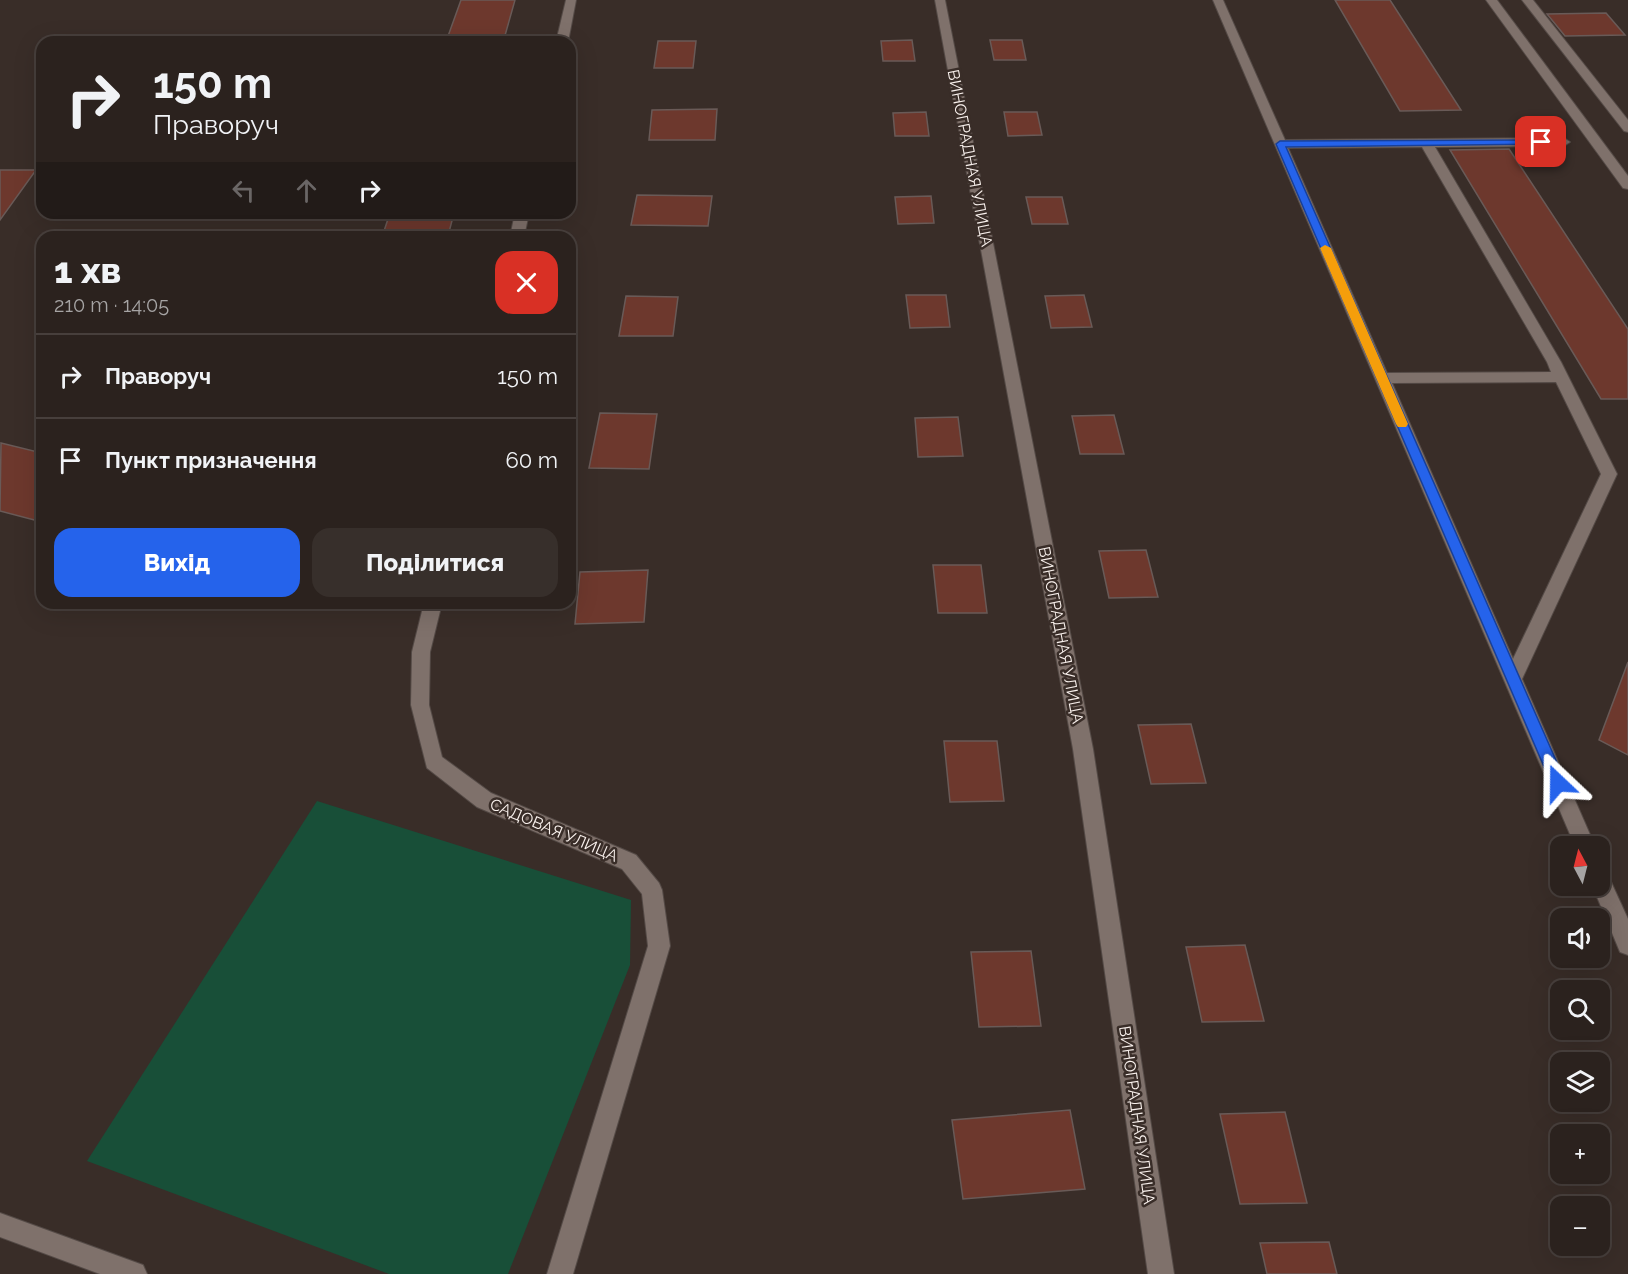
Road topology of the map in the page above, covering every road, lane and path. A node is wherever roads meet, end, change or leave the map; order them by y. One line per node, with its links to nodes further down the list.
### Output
1 (571, 0): 6 (street)
2 (940, 0): 22 (street, ВИНОГРАДНАЯ УЛИЦА)
3 (1218, 0): 9 (street)
4 (1491, 0): 11 (street)
5 (1527, 0): 7 (street)
6 (563, 36)
7 (1628, 128)
8 (1564, 142): 10 (street)
9 (1280, 144): 10 (street); 13 (street)
10 (1427, 144): 12 (street)
11 (1628, 185)
12 (1561, 377): 13 (street); 15 (street)
13 (1382, 378): 15 (street)
14 (432, 609): 21 (street, САДОВАЯ УЛИЦА)
15 (1513, 679): 16 (street)
16 (1581, 836)
17 (1607, 896): 18 (street)
18 (1628, 944)
19 (0, 1225): 20 (street)
20 (134, 1274)
21 (560, 1274)
22 (1161, 1274)

